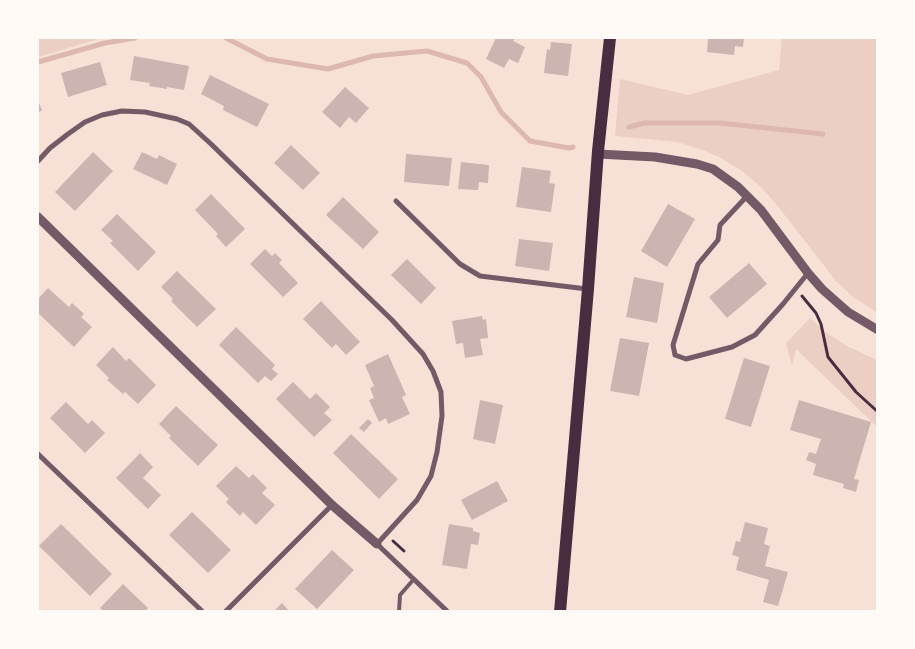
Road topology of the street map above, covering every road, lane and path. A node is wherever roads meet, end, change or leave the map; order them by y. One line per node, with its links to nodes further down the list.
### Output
1 (610, 38): 2 (main road)
2 (598, 154): 4 (street); 8 (main road)
3 (38, 161): 14 (street)
4 (748, 196): 7 (street); 7 (street)
5 (396, 201): 8 (street)
6 (38, 217): 13 (street)
7 (808, 273): 10 (street)
8 (588, 289): 20 (main road)
9 (800, 294): 11 (path)
10 (878, 330)
11 (878, 412)
12 (38, 454): 16 (street)
13 (332, 505): 14 (street); 17 (street)
14 (377, 544): 15 (street)
15 (414, 579): 18 (lane); 19 (street)
16 (203, 612)
17 (225, 612)
18 (399, 612)
19 (448, 612)
20 (560, 612)

